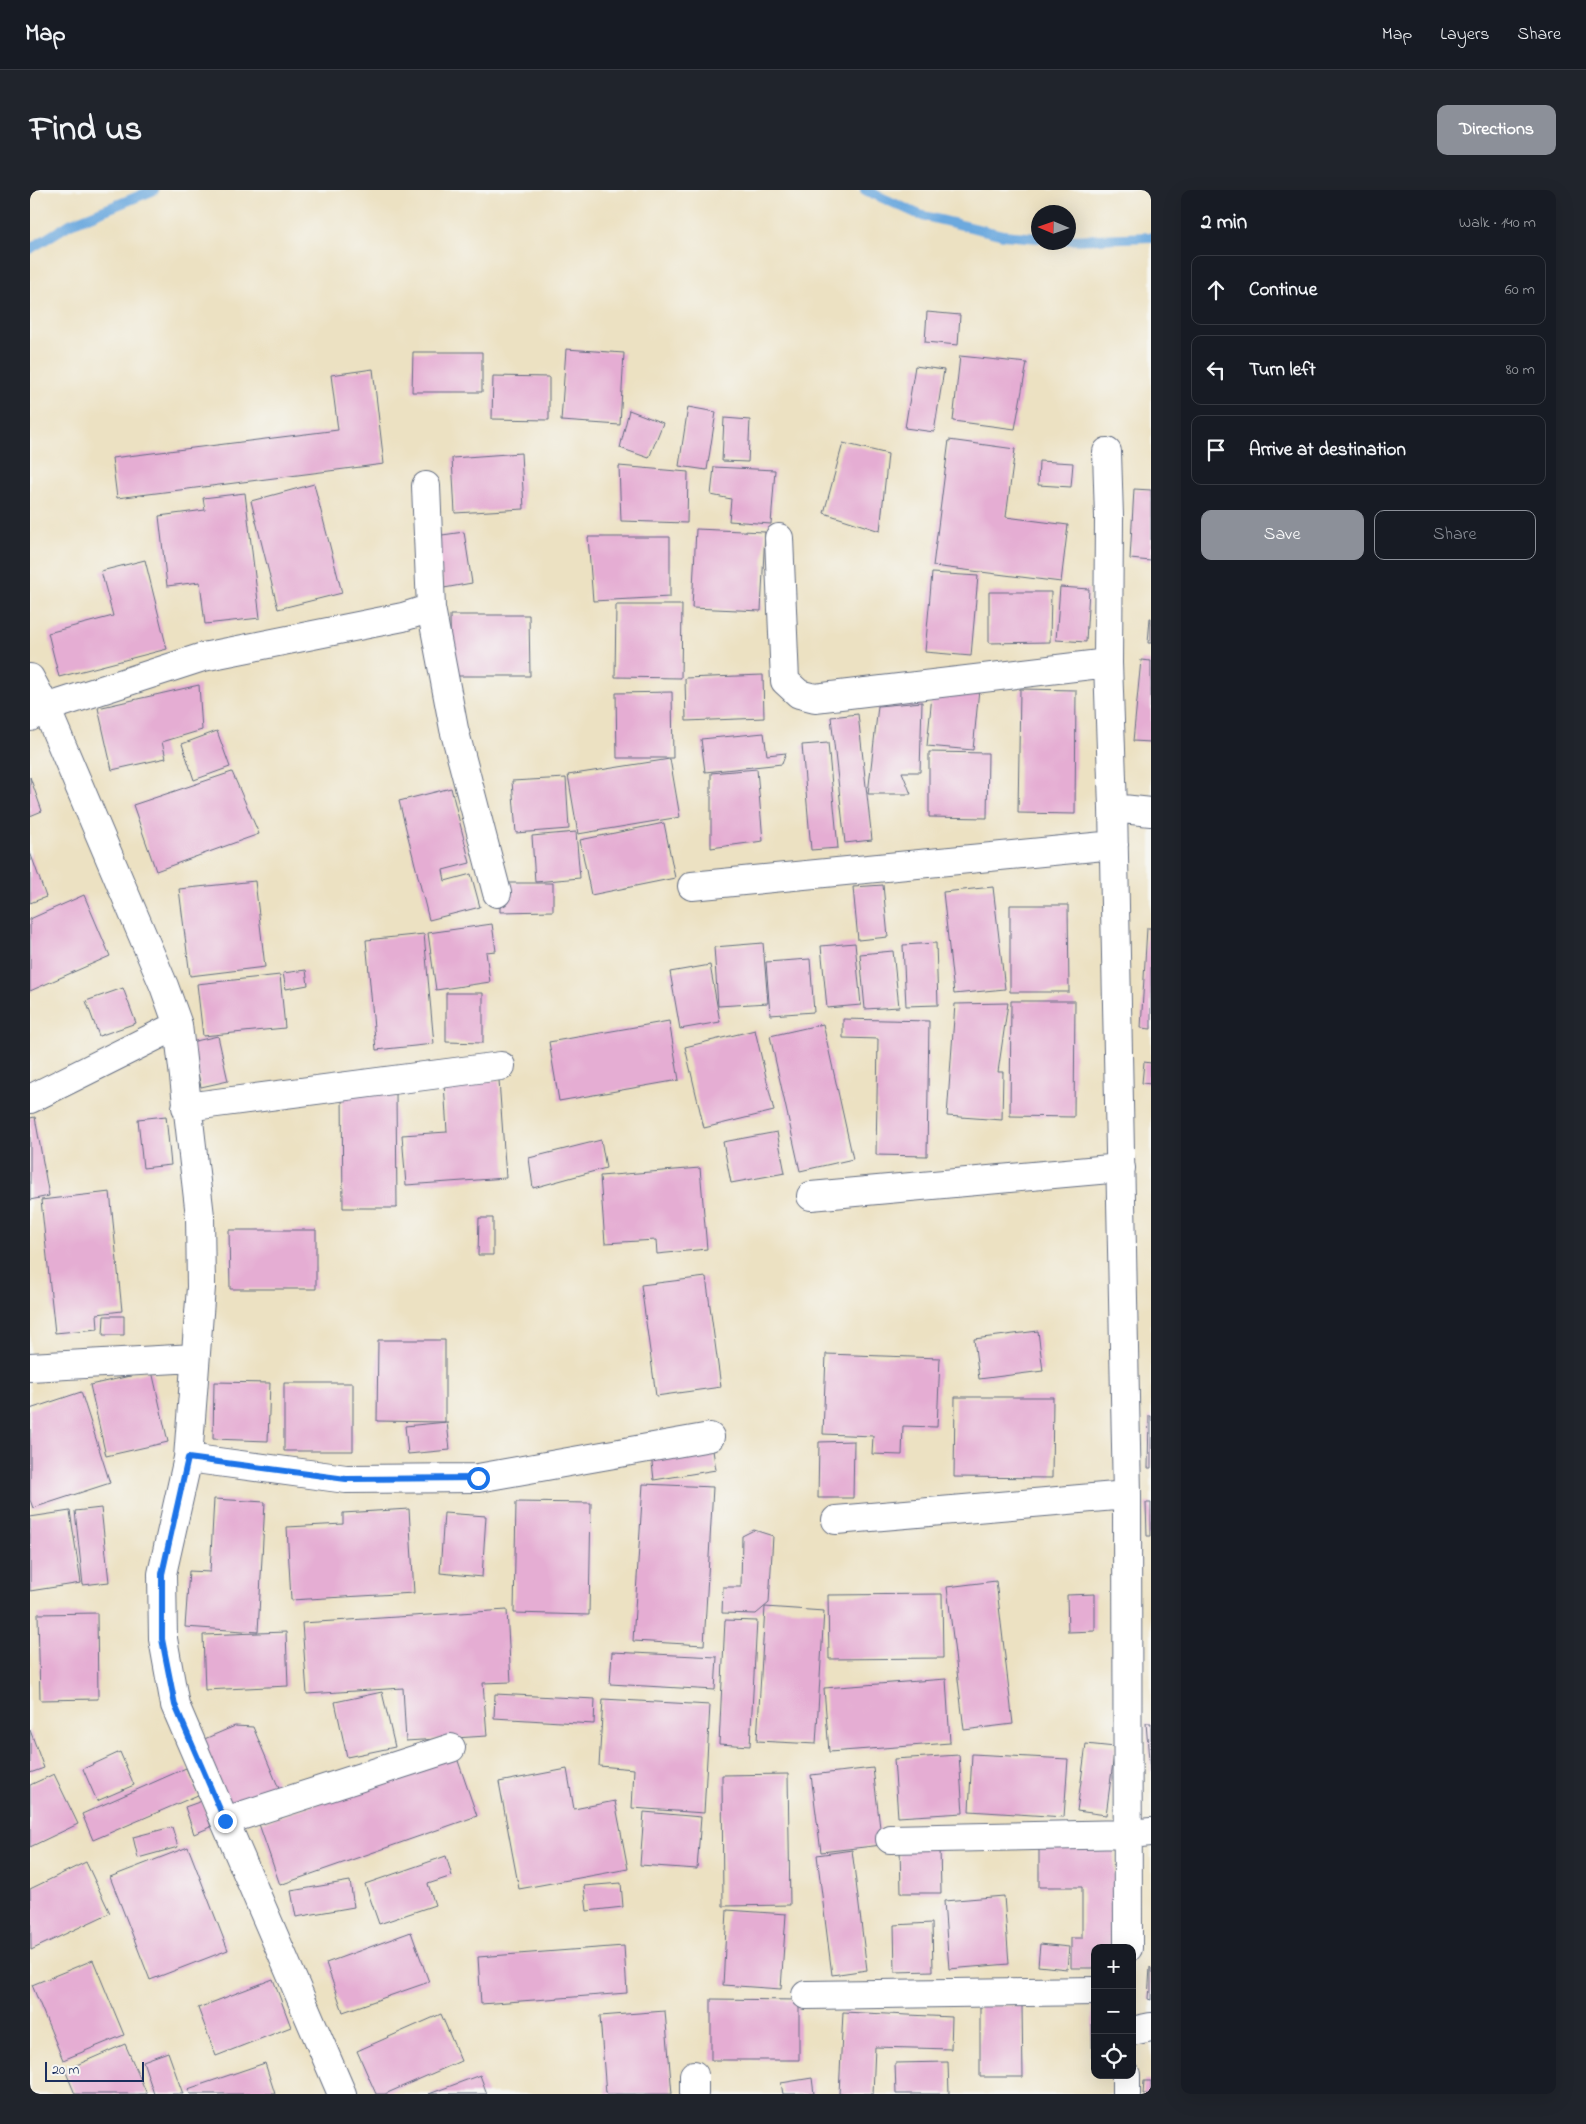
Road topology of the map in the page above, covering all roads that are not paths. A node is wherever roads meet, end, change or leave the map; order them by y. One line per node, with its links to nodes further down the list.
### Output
1 (1107, 452): 5 (street)
2 (426, 486): 4 (street)
3 (779, 538): 5 (street)
4 (431, 608): 7 (street); 12 (street)
5 (1108, 663): 8 (street)
6 (30, 678): 7 (street)
7 (38, 712): 13 (street)
8 (1114, 808): 9 (street); 10 (street)
9 (1151, 812)
10 (1114, 845): 11 (street); 17 (street)
11 (692, 886)
12 (497, 893)
13 (178, 1025): 15 (street); 16 (street)
14 (501, 1066): 16 (street)
15 (30, 1099)
16 (186, 1107): 19 (street)
17 (1121, 1168): 18 (street); 23 (street)
18 (811, 1196)
19 (195, 1358): 20 (street); 22 (street)
20 (30, 1367)
21 (710, 1437): 22 (street)
22 (188, 1458): 26 (street)
23 (1127, 1495): 24 (street); 27 (street)
24 (836, 1520)
25 (451, 1748): 26 (street)
26 (225, 1821): 35 (street)
27 (1140, 1833): 28 (street); 29 (street)
28 (890, 1838)
29 (1128, 1944)
30 (1091, 1992): 31 (street)
31 (806, 1995)
32 (1151, 2027): 33 (street)
33 (1136, 2030)
34 (1126, 2079): 36 (street)
35 (342, 2094)
36 (1126, 2094)

